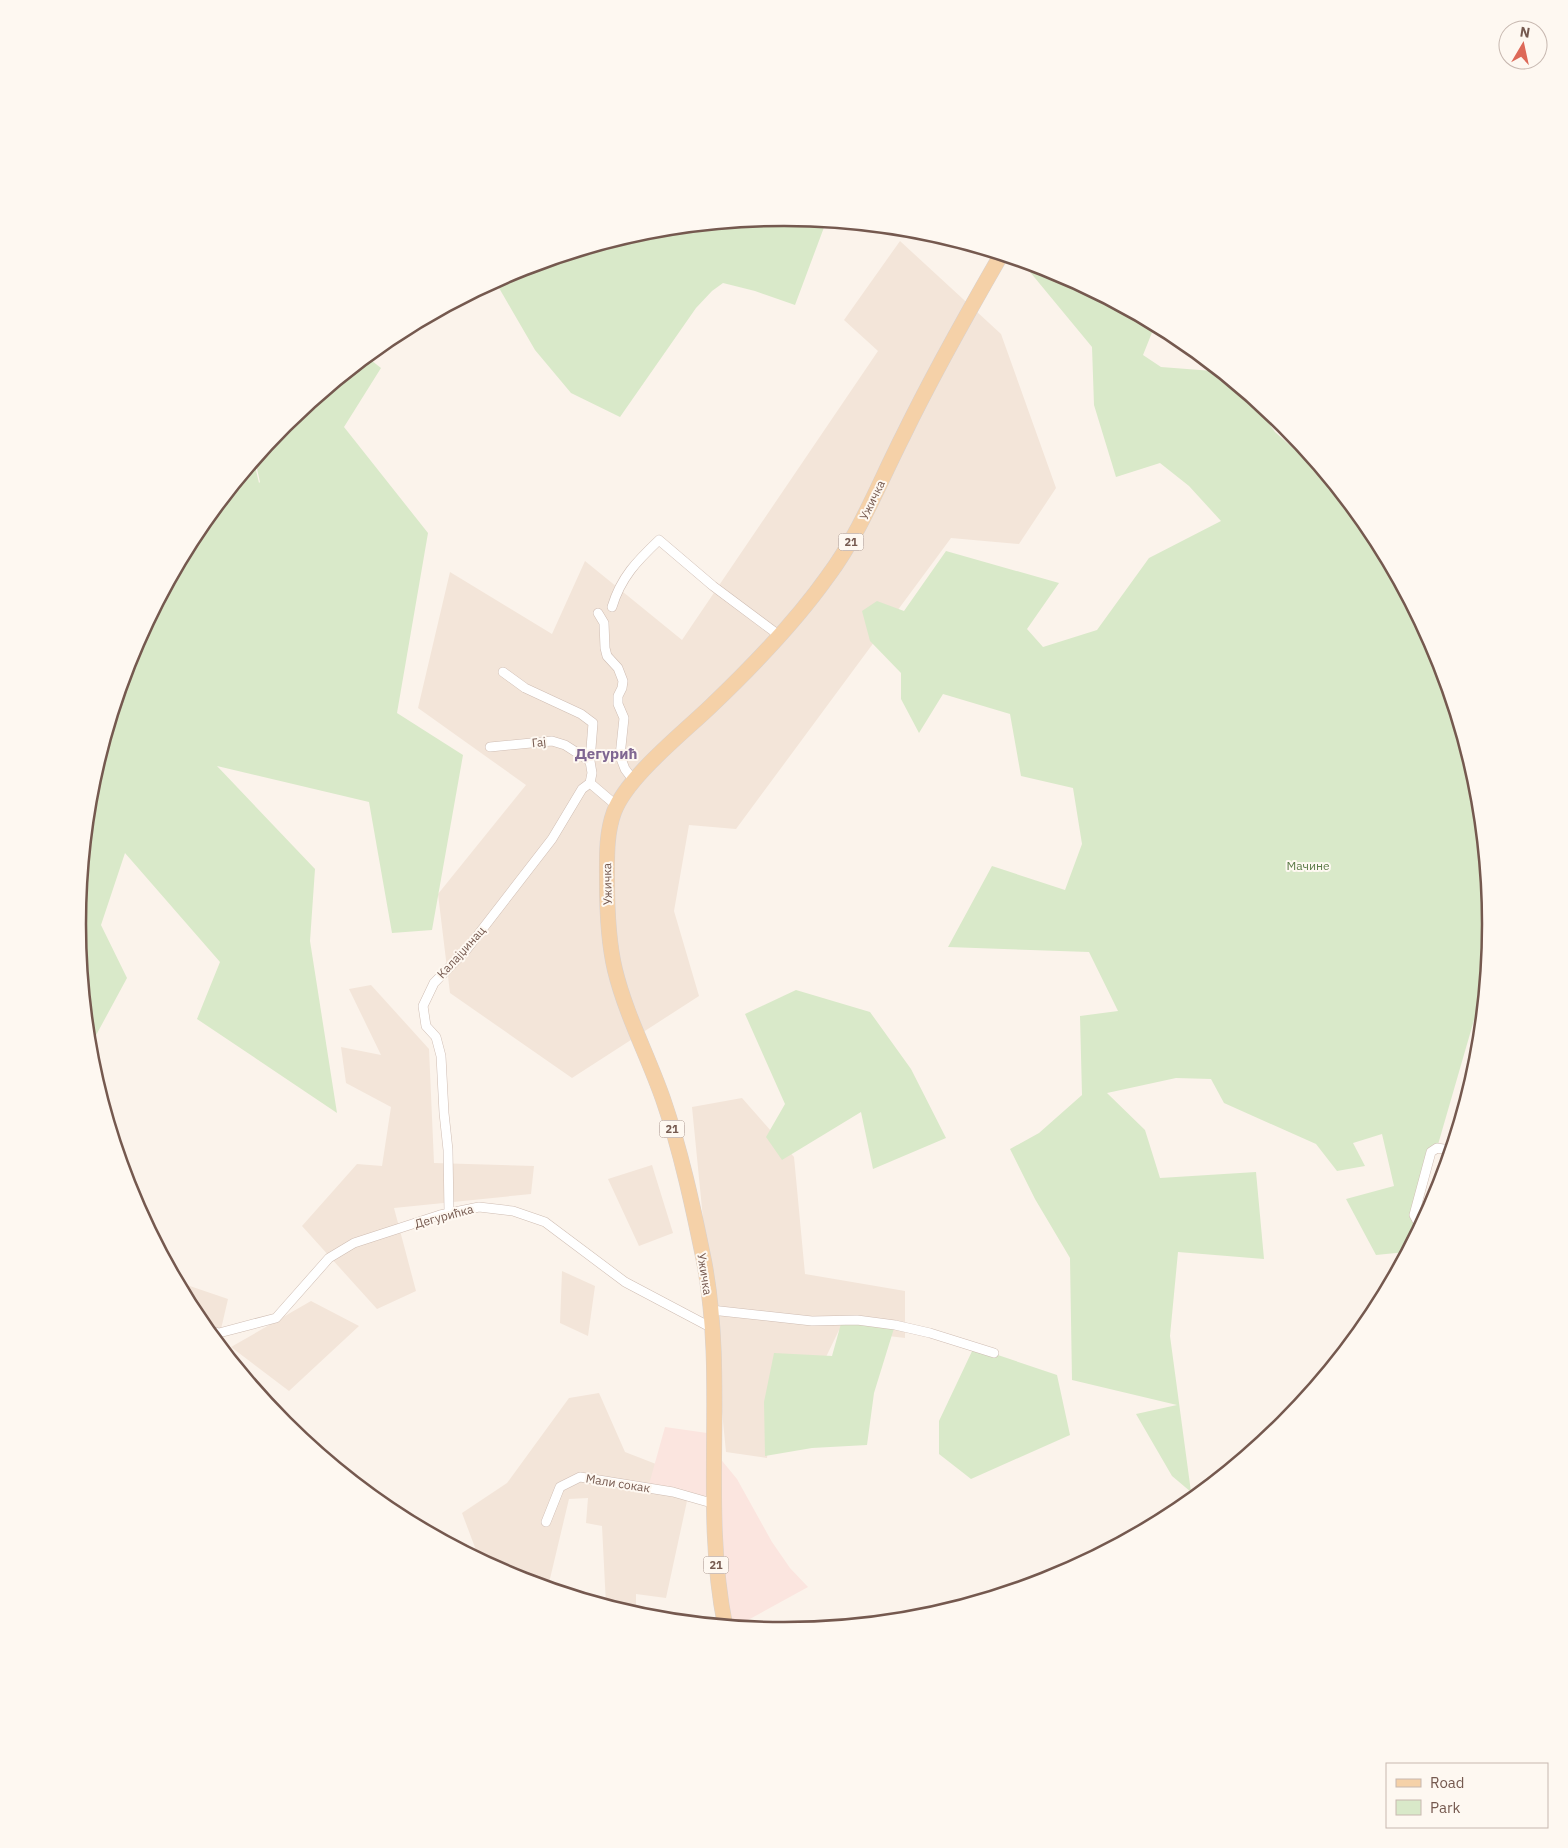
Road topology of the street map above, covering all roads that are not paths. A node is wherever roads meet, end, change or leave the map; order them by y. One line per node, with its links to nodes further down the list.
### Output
1 (998, 260): 4 (main road, Ужичка / 21)
2 (612, 607): 4 (street)
3 (598, 613): 8 (street)
4 (780, 636): 8 (main road, Ужичка / 21)
5 (504, 672): 7 (street)
6 (490, 746): 7 (street, Гај)
7 (590, 761): 9 (street)
8 (634, 781): 10 (main road, Ужичка / 21)
9 (590, 783): 10 (street); 12 (street, Калајџинац)
10 (617, 806): 14 (main road, Ужичка / 21)
11 (1445, 1149): 13 (street)
12 (449, 1213): 15 (street, Дегурићка); 16 (street, Дегурићка)
13 (1416, 1219)
14 (711, 1310): 15 (main road, Ужичка / 21); 17 (street)
15 (712, 1328): 18 (main road, Ужичка / 21)
16 (218, 1332)
17 (994, 1353)
18 (715, 1504): 19 (street, Мали сокак); 20 (main road, Ужичка / 21)
19 (546, 1522)
20 (725, 1619)

